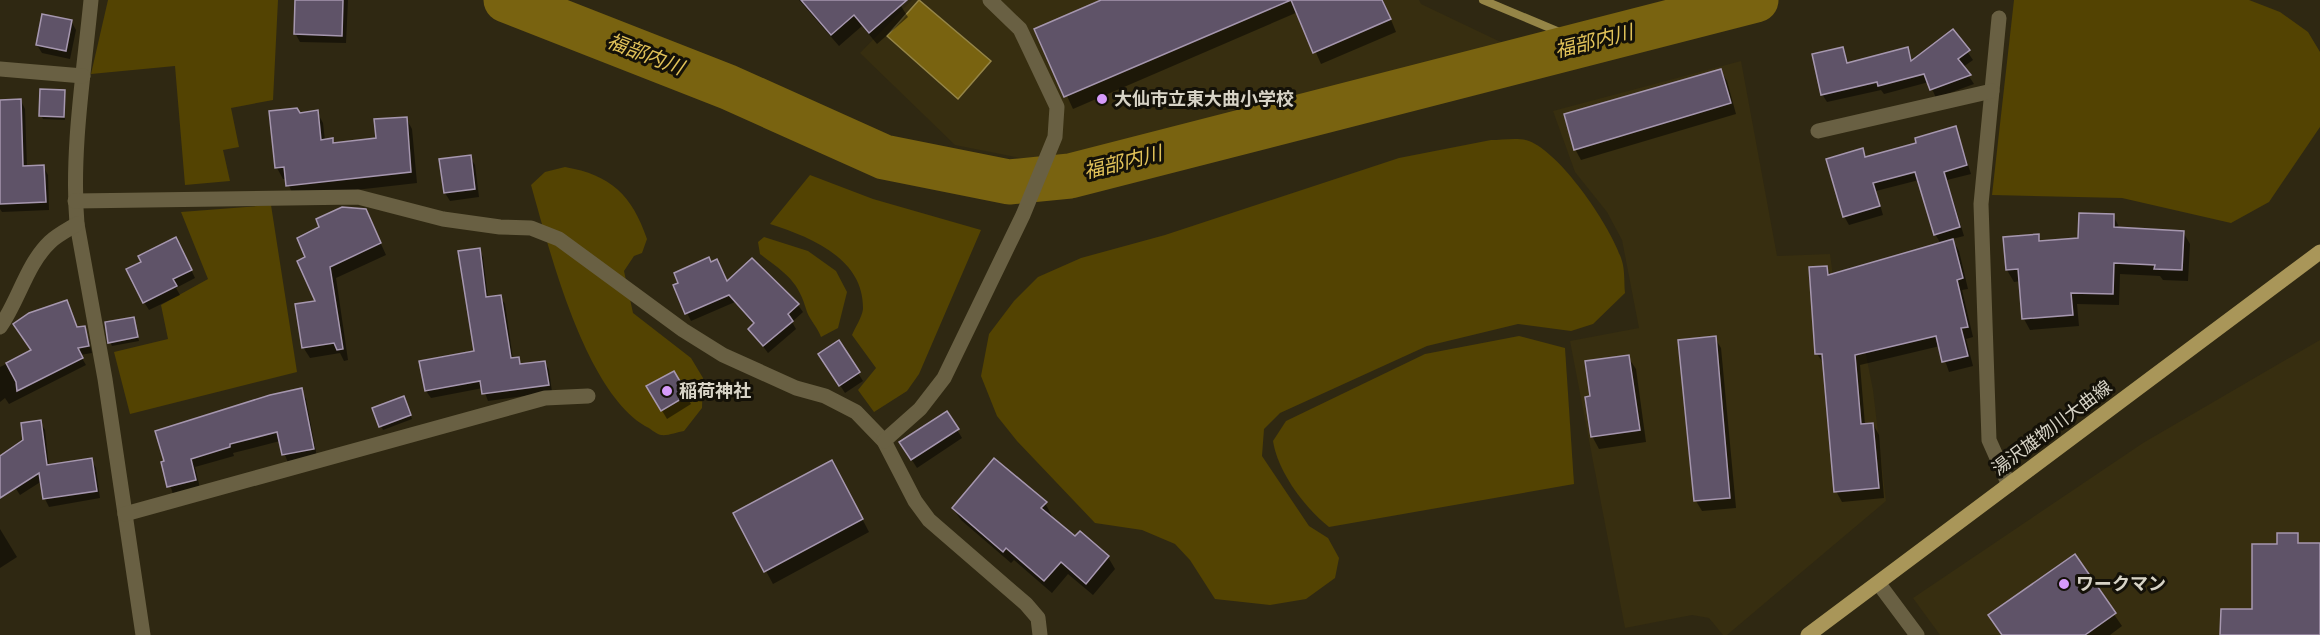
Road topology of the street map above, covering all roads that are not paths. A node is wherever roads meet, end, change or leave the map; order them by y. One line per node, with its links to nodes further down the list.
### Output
1 (91, 0): 5 (street)
2 (990, 0): 13 (street)
3 (1999, 18): 6 (street)
4 (0, 69): 5 (street)
5 (83, 76): 8 (street)
6 (1992, 91): 7 (street); 14 (street)
7 (1818, 131)
8 (75, 201): 9 (street); 13 (street)
9 (77, 224): 11 (street); 15 (street)
10 (2320, 252): 14 (main road, 湯沢雄物川大曲線)
11 (0, 327)
12 (588, 396): 15 (street)
13 (884, 441): 18 (street)
14 (2009, 485): 16 (main road, 湯沢雄物川大曲線)
15 (124, 514): 17 (street)
16 (1879, 584): 19 (main road, 湯沢雄物川大曲線); 20 (street)
17 (143, 635)
18 (1040, 635)
19 (1808, 635)
20 (1917, 635)

